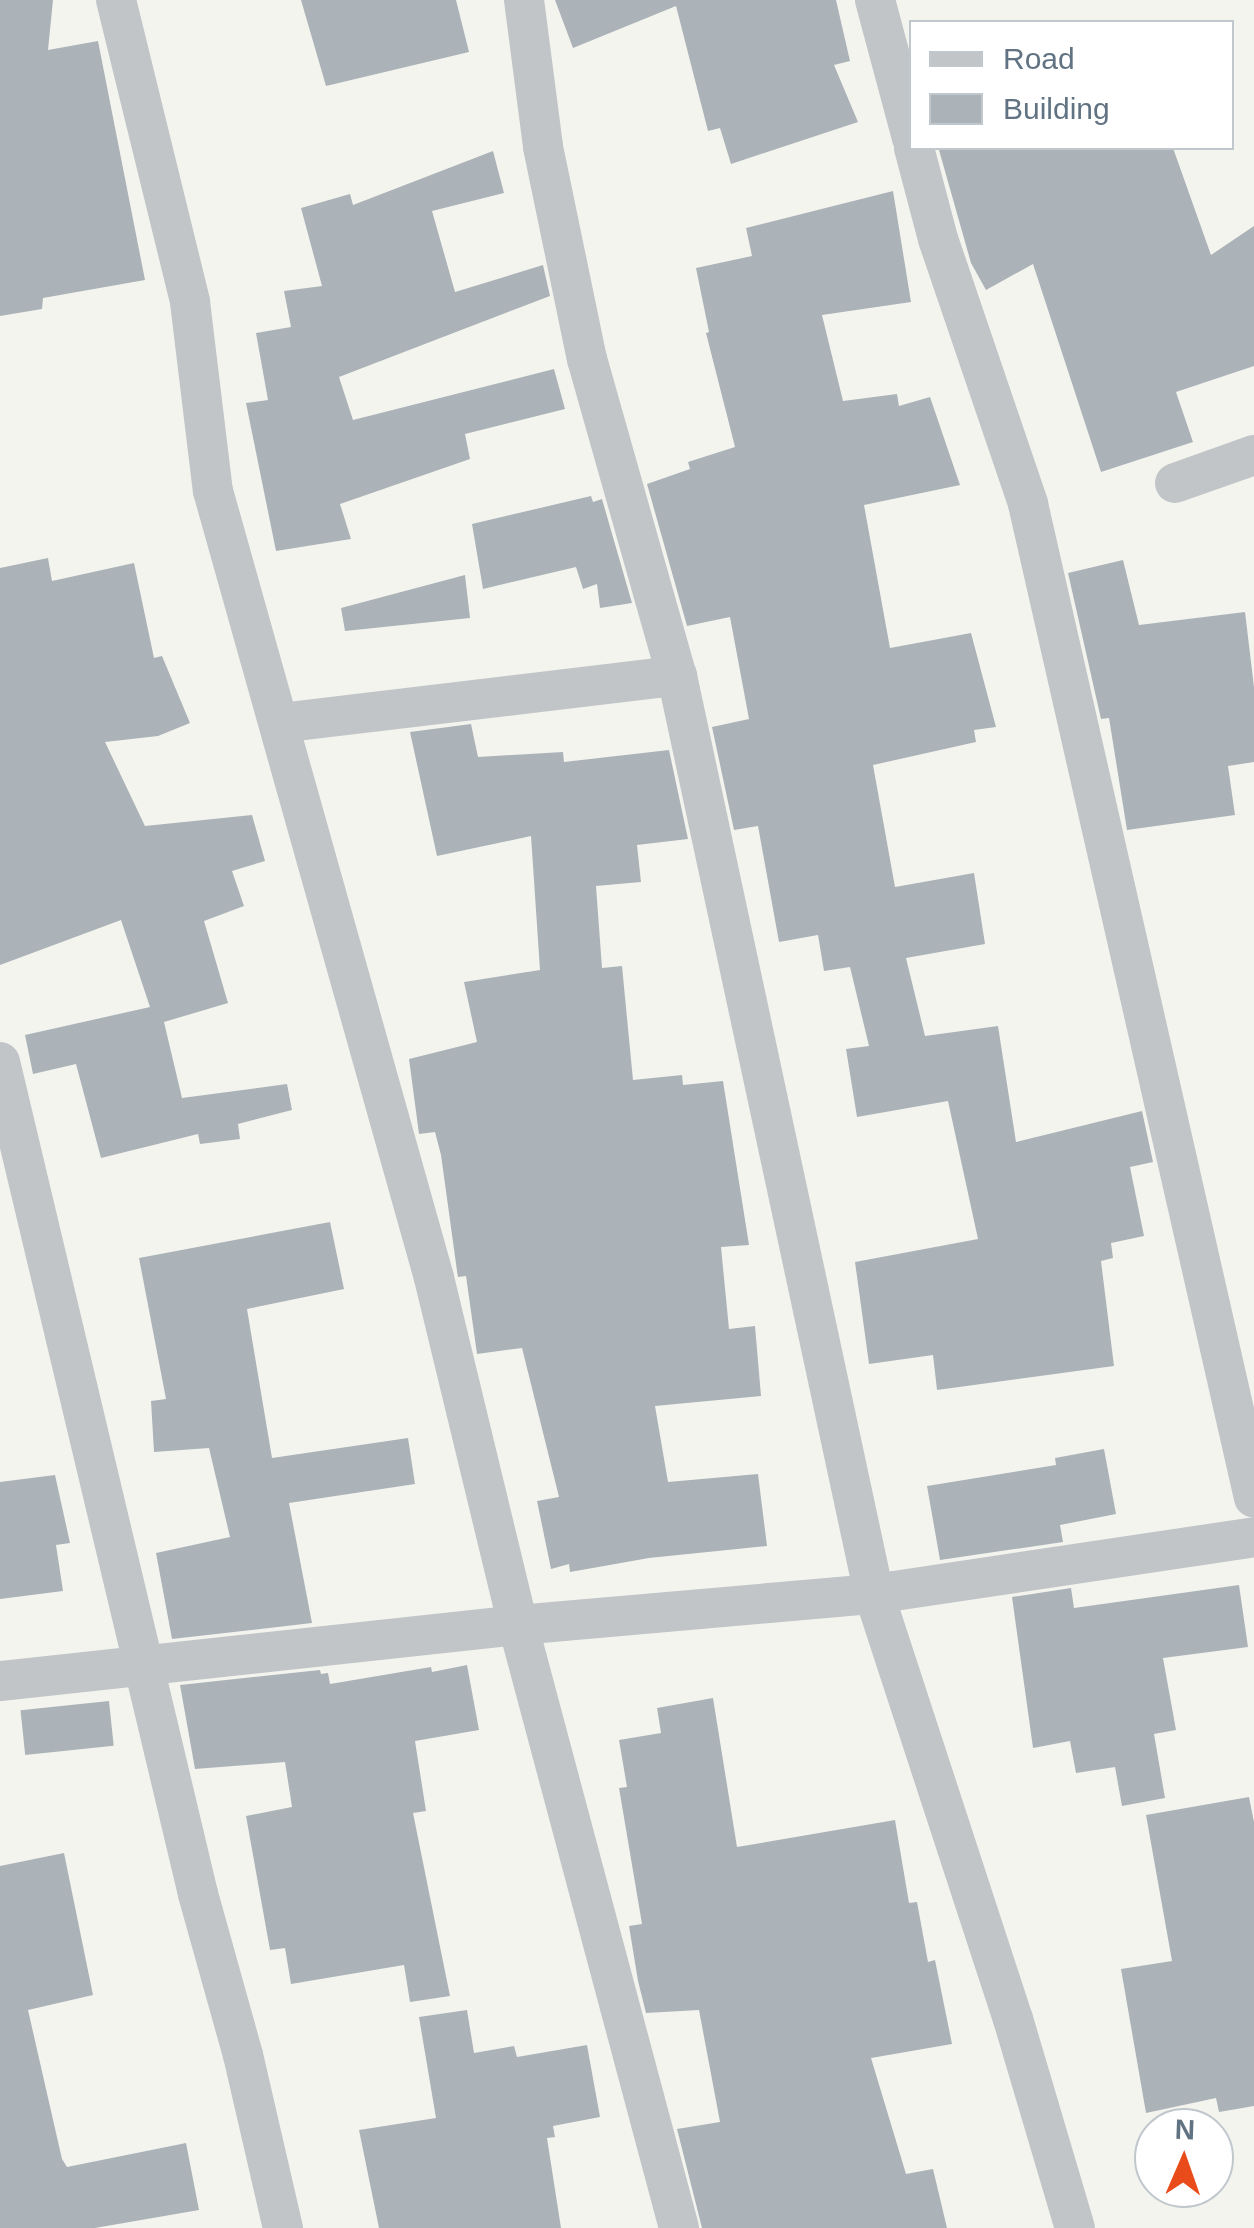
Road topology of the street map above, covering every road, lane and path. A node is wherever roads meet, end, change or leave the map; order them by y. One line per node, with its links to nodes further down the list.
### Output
1 (116, 0): 9 (street)
2 (524, 0): 8 (street)
3 (875, 0): 4 (street)
4 (909, 127)
5 (915, 150): 11 (street)
6 (1254, 455): 7 (street)
7 (1175, 482)
8 (677, 676): 9 (street); 13 (street)
9 (280, 723): 14 (street)
10 (0, 1062): 15 (street)
11 (1254, 1498)
12 (1254, 1537): 13 (street)
13 (874, 1594): 14 (street); 19 (street)
14 (518, 1625): 15 (street); 18 (street)
15 (147, 1665): 16 (street); 17 (street)
16 (0, 1681)
17 (283, 2228)
18 (680, 2228)
19 (1074, 2228)

